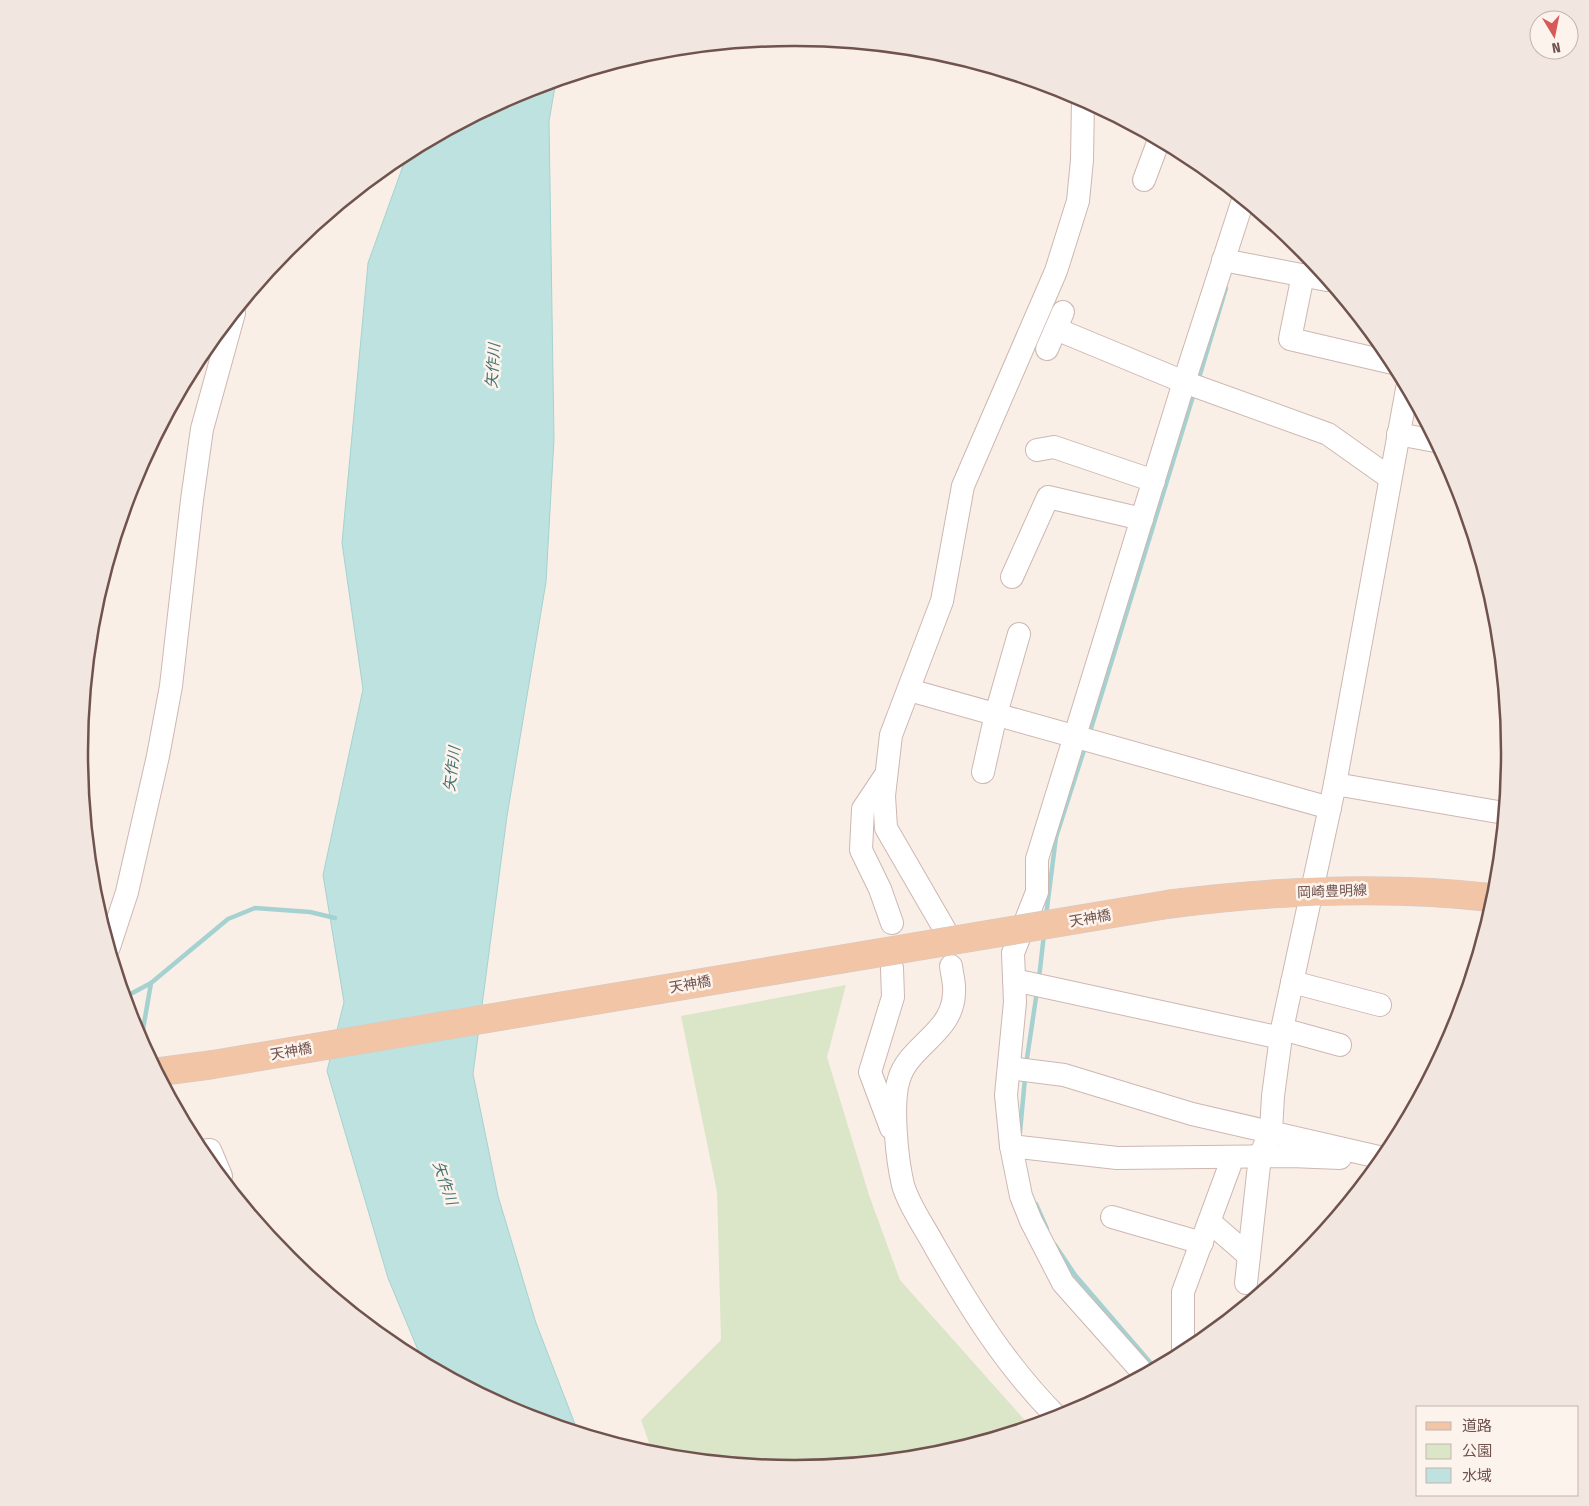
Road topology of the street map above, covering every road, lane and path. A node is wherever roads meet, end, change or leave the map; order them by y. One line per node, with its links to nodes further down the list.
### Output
1 (1083, 108): 21 (street)
2 (1157, 146): 3 (street)
3 (1144, 180)
4 (1241, 206): 5 (street)
5 (1223, 260): 6 (street); 11 (street)
6 (1302, 275): 7 (street); 10 (street)
7 (1318, 278)
8 (230, 329): 34 (street)
9 (1056, 330): 11 (street)
10 (1382, 359)
11 (1184, 382): 16 (street); 17 (street)
12 (1405, 397): 13 (street)
13 (1398, 434): 14 (street); 16 (street)
14 (1428, 440)
15 (1037, 450): 17 (street)
16 (1390, 478): 26 (street)
17 (1154, 481): 18 (street)
18 (1142, 519): 19 (street); 23 (street)
19 (1012, 577)
20 (1019, 634): 22 (street)
21 (909, 690): 22 (street); 25 (street)
22 (996, 714): 23 (street); 24 (street)
23 (1076, 736): 27 (street); 37 (street)
24 (983, 772)
25 (887, 773): 32 (street); 33 (street)
26 (1336, 784): 27 (street); 28 (street)
27 (1330, 808): 29 (street)
28 (1499, 812)
29 (1311, 891): 30 (main road, 岡崎豊明線); 31 (main road, 岡崎豊明線); 38 (street)
30 (1486, 897)
31 (1170, 904): 43 (main road, 天神橋, bridge)
32 (892, 923)
33 (945, 930)
34 (112, 937)
35 (951, 966): 45 (street)
36 (892, 968): 45 (street)
37 (1014, 980): 40 (street); 42 (street)
38 (1292, 982): 39 (street); 40 (street)
39 (1380, 1005)
40 (1282, 1034): 41 (street); 44 (street)
41 (1340, 1045)
42 (1010, 1068): 44 (street); 46 (street)
43 (164, 1071)
44 (1271, 1131): 47 (street); 49 (street)
45 (897, 1142): 58 (street)
46 (1011, 1146): 48 (street); 57 (street)
47 (1260, 1156): 48 (street); 50 (street); 54 (street)
48 (1233, 1157): 52 (street)
49 (1373, 1158)
50 (1372, 1160)
51 (1112, 1217): 53 (street)
52 (1210, 1222): 53 (street); 54 (street)
53 (1202, 1243): 56 (street)
54 (1249, 1256): 55 (street)
55 (1246, 1282)
56 (1183, 1343)
57 (1140, 1369)
58 (1051, 1411)

